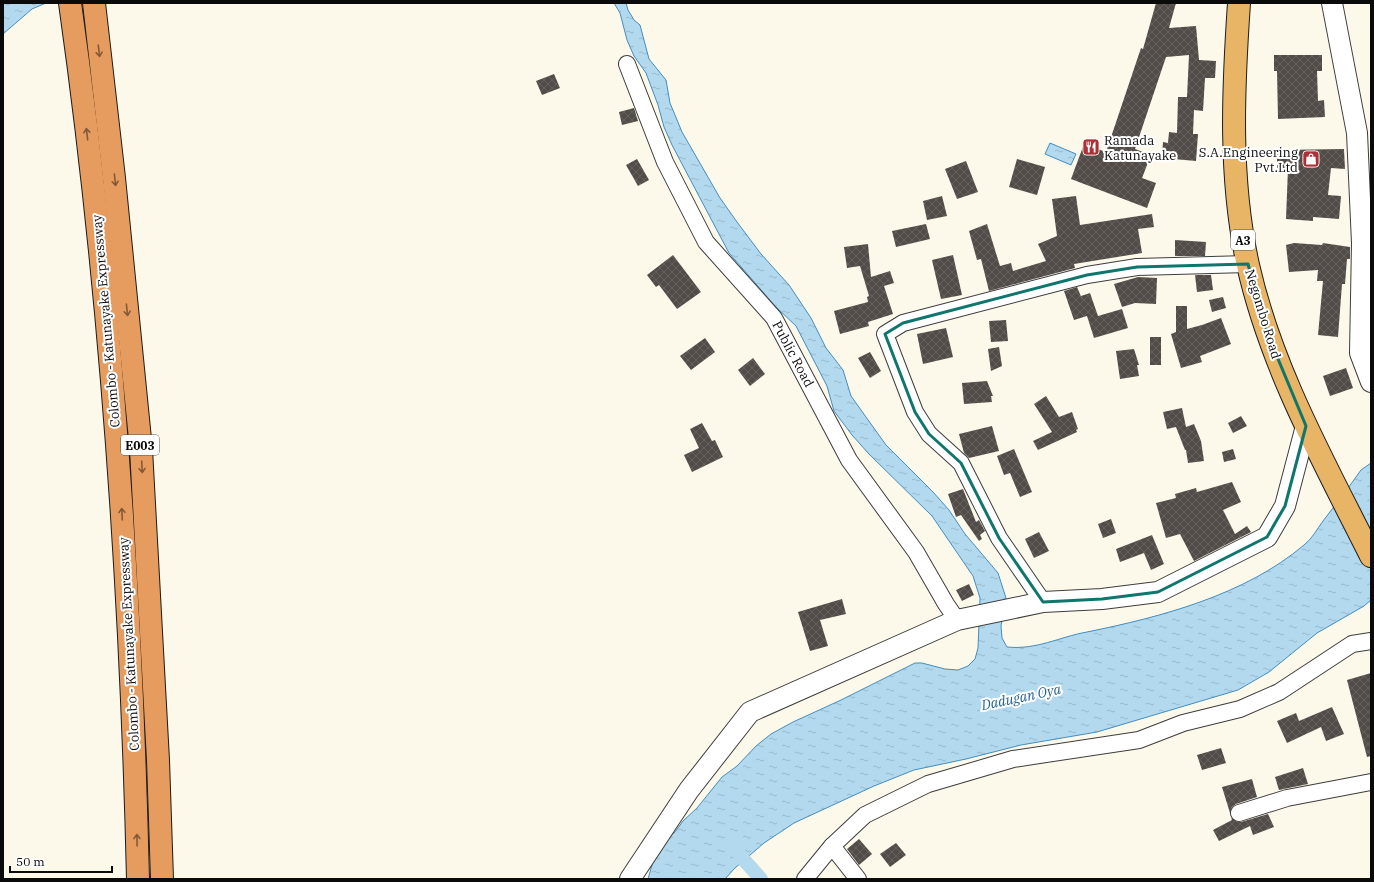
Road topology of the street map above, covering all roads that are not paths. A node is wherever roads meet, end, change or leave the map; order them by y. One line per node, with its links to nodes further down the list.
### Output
1 (1239, 3): 7 (highway, Negombo Road / A3)
2 (1252, 3): 10 (highway, Negombo Road / A3)
3 (1332, 3): 8 (street)
4 (71, 8): 19 (highway, Colombo - Katunayake Expressway / E003, one-way to 4)
5 (94, 8): 20 (highway, Colombo - Katunayake Expressway / E003, one-way to 20)
6 (627, 64): 14 (street, Public Road)
7 (1248, 264): 9 (highway, Negombo Road / A3); 13 (street)
8 (1371, 382)
9 (1306, 426): 10 (highway, Negombo Road / A3); 13 (street)
10 (1328, 460): 11 (highway, Negombo Road / A3); 12 (highway, Negombo Road / A3)
11 (1371, 531)
12 (1371, 556)
13 (1043, 602): 14 (street)
14 (965, 618): 21 (street)
15 (1371, 641): 18 (street)
16 (1371, 782): 17 (street)
17 (1239, 813)
18 (832, 846): 22 (street); 23 (street)
19 (138, 879)
20 (162, 879)
21 (630, 879)
22 (805, 879)
23 (858, 879)

